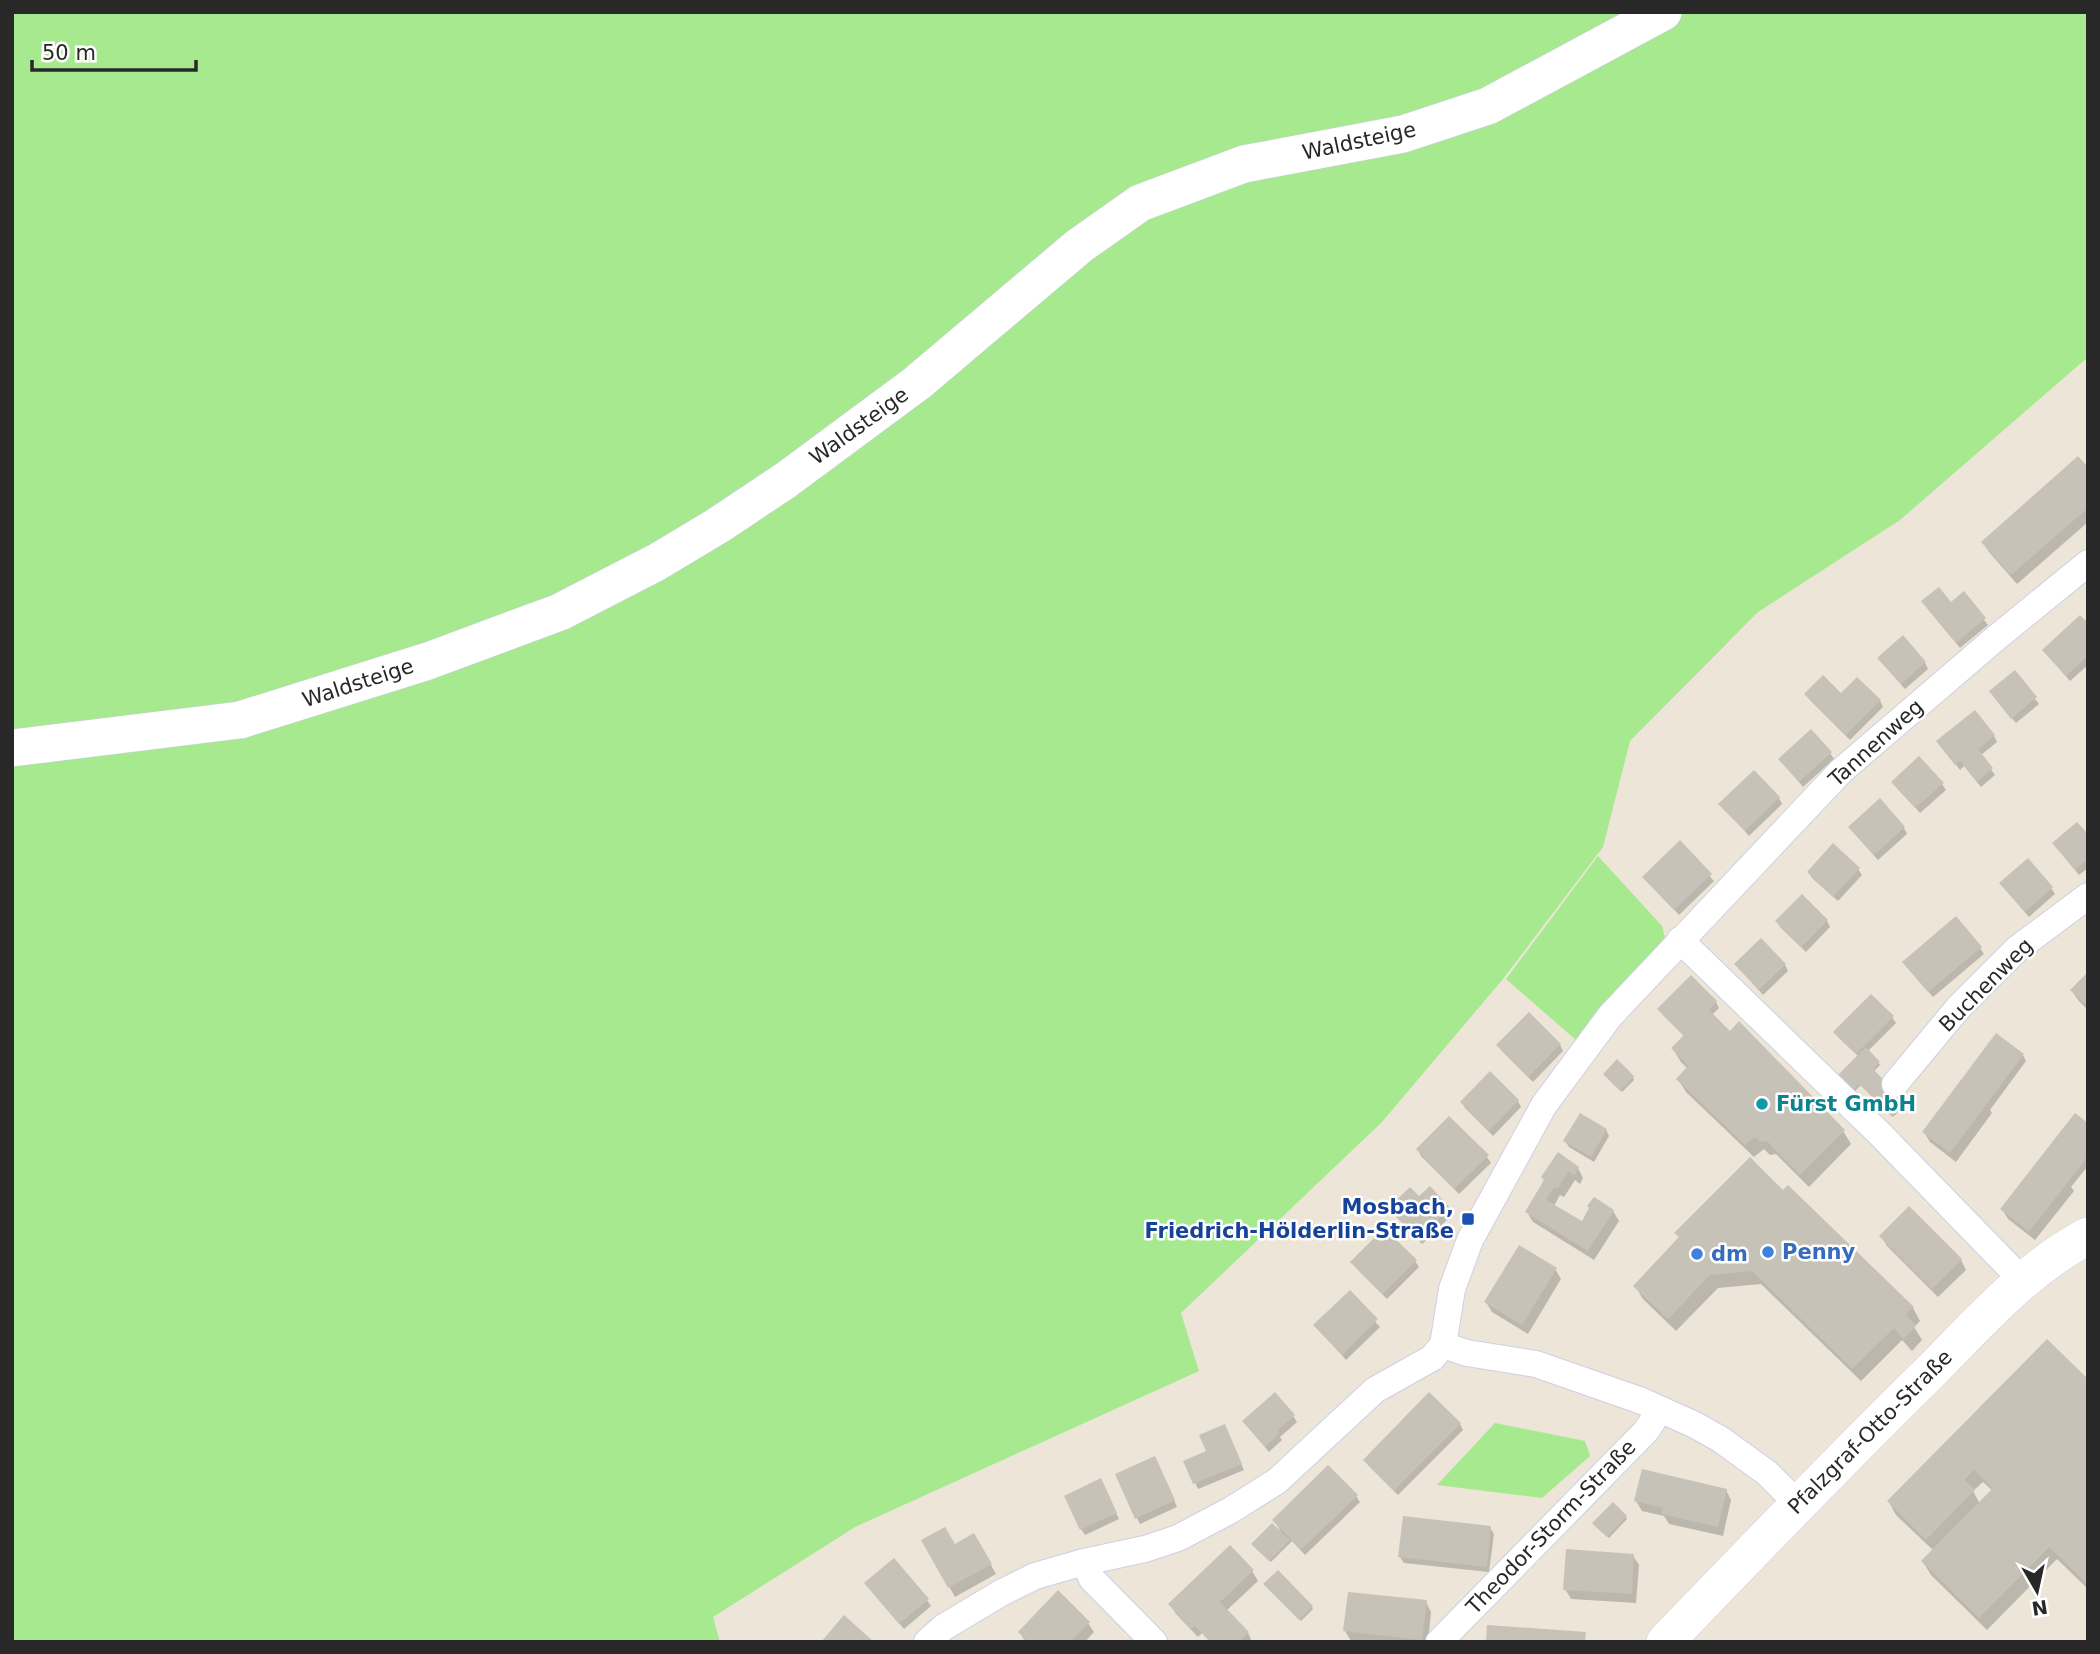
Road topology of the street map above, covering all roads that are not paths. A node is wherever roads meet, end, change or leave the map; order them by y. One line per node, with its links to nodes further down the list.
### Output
1 (1663, 12): 3 (street, Waldsteige)
2 (2088, 563): 5 (street, Tannenweg)
3 (12, 748)
4 (2088, 896): 6 (street, Buchenweg)
5 (1680, 940): 8 (street); 9 (street, Tannenweg)
6 (1895, 1084)
7 (2088, 1236): 8 (street, Pfalzgraf-Otto-Straße)
8 (2022, 1280): 11 (street, Pfalzgraf-Otto-Straße)
9 (1443, 1345): 10 (street); 12 (street)
10 (1660, 1410): 11 (street); 15 (street, Theodor-Storm-Straße)
11 (1798, 1504): 16 (street, Pfalzgraf-Otto-Straße)
12 (1084, 1562): 13 (street); 14 (street)
13 (927, 1642)
14 (1153, 1642)
15 (1439, 1642)
16 (1665, 1642)

